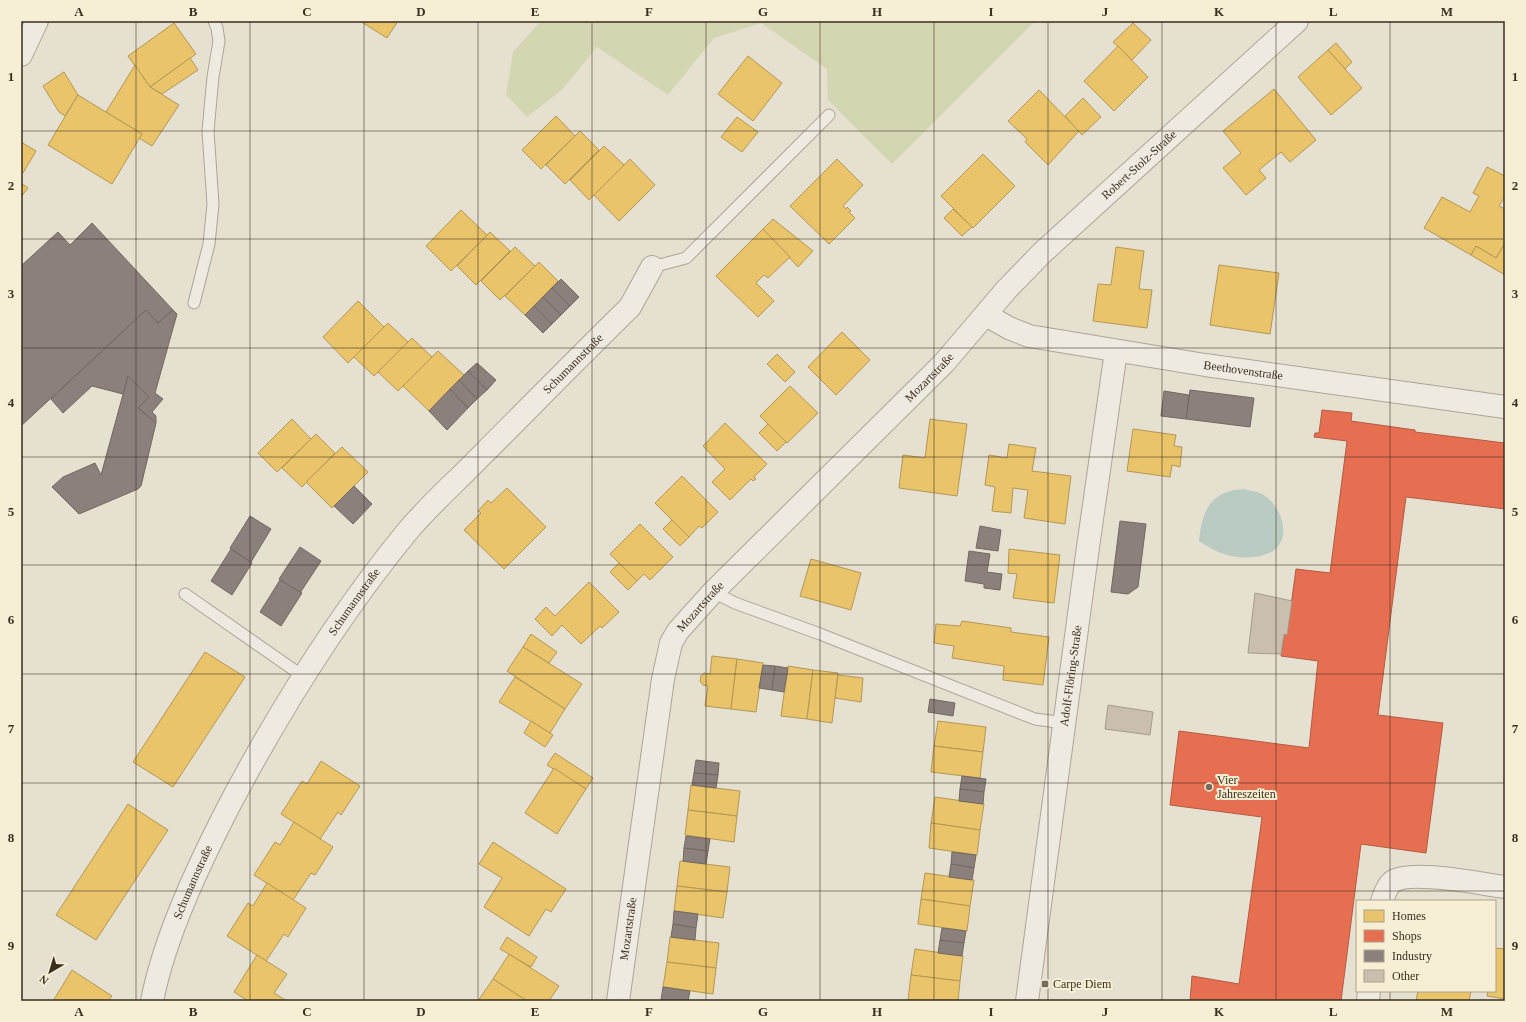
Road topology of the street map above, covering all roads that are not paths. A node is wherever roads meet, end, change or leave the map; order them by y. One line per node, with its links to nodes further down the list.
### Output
1 (37, 21): 4 (street)
2 (214, 21): 7 (lane)
3 (1297, 21): 8 (street, Robert-Stolz-Straße)
4 (21, 55)
5 (829, 115): 6 (lane)
6 (652, 267): 13 (street, Schumannstraße)
7 (194, 304)
8 (986, 315): 9 (street, Beethovenstraße); 11 (street, Mozartstraße)
9 (1116, 351): 10 (street, Beethovenstraße); 14 (street, Adolf-Flöring-Straße)
10 (1505, 407)
11 (713, 592): 14 (lane); 18 (street, Mozartstraße)
12 (185, 594): 13 (lane)
13 (304, 677): 17 (street, Schumannstraße)
14 (1066, 723): 19 (street, Adolf-Flöring-Straße)
15 (1505, 887): 16 (street)
16 (1387, 892)
17 (152, 1001)
18 (618, 1001)
19 (1028, 1001)

